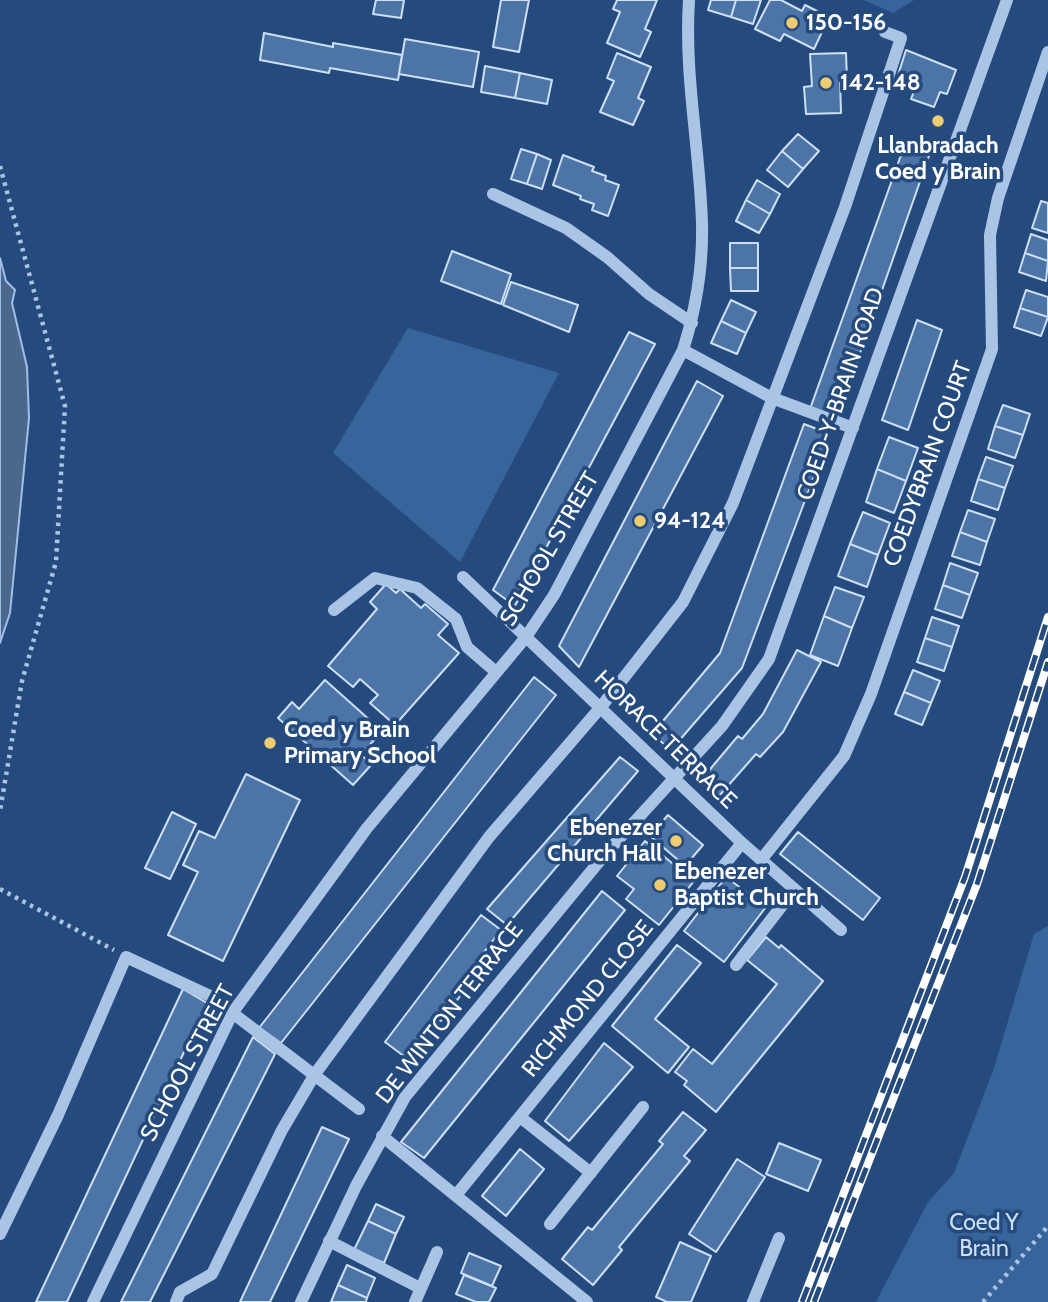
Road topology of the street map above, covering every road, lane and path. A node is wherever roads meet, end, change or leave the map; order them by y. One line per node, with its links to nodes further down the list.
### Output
1 (689, 0): 7 (street, SCHOOL STREET)
2 (1007, 0): 10 (street, COED-Y-BRAIN ROAD)
3 (885, 32): 9 (street)
4 (1048, 52): 19 (street, COEDYBRAIN COURT)
5 (0, 166): 17 (path)
6 (493, 194): 7 (street)
7 (692, 323): 8 (street, SCHOOL STREET)
8 (683, 351): 9 (street); 13 (street, SCHOOL STREET)
9 (772, 398): 10 (street); 15 (street)
10 (853, 428): 16 (street, COED-Y-BRAIN ROAD)
11 (463, 577): 13 (street, HORACE TERRACE)
12 (334, 610): 14 (street)
13 (526, 637): 14 (street, SCHOOL STREET); 15 (street, HORACE TERRACE)
14 (496, 672): 25 (street, SCHOOL STREET)
15 (601, 707): 16 (street, HORACE TERRACE); 26 (street)
16 (674, 778): 18 (street, HORACE TERRACE); 30 (street, DE WINTON TERRACE)
17 (0, 811)
18 (741, 842): 19 (street, HORACE TERRACE); 29 (street, RICHMOND CLOSE)
19 (761, 860): 21 (street, HORACE TERRACE)
20 (0, 889): 23 (path)
21 (793, 890): 22 (street, HORACE TERRACE); 24 (street)
22 (841, 930)
23 (126, 957): 25 (street); 35 (street)
24 (736, 965)
25 (233, 1012): 26 (street); 40 (street, SCHOOL STREET)
26 (315, 1074): 28 (street); 41 (street)
27 (643, 1107): 31 (street)
28 (359, 1109)
29 (520, 1116): 31 (street); 32 (street, RICHMOND CLOSE)
30 (382, 1136): 32 (street); 37 (street, DE WINTON TERRACE)
31 (591, 1173): 33 (street)
32 (457, 1194): 44 (street)
33 (550, 1224)
34 (1048, 1226): 46 (path)
35 (0, 1234)
36 (779, 1238): 45 (street)
37 (329, 1241): 39 (street); 42 (street, DE WINTON TERRACE)
38 (437, 1252): 39 (street)
39 (421, 1288): 43 (street)
40 (93, 1302)
41 (176, 1302)
42 (301, 1302)
43 (415, 1302)
44 (587, 1302)
45 (753, 1302)
46 (983, 1302)

